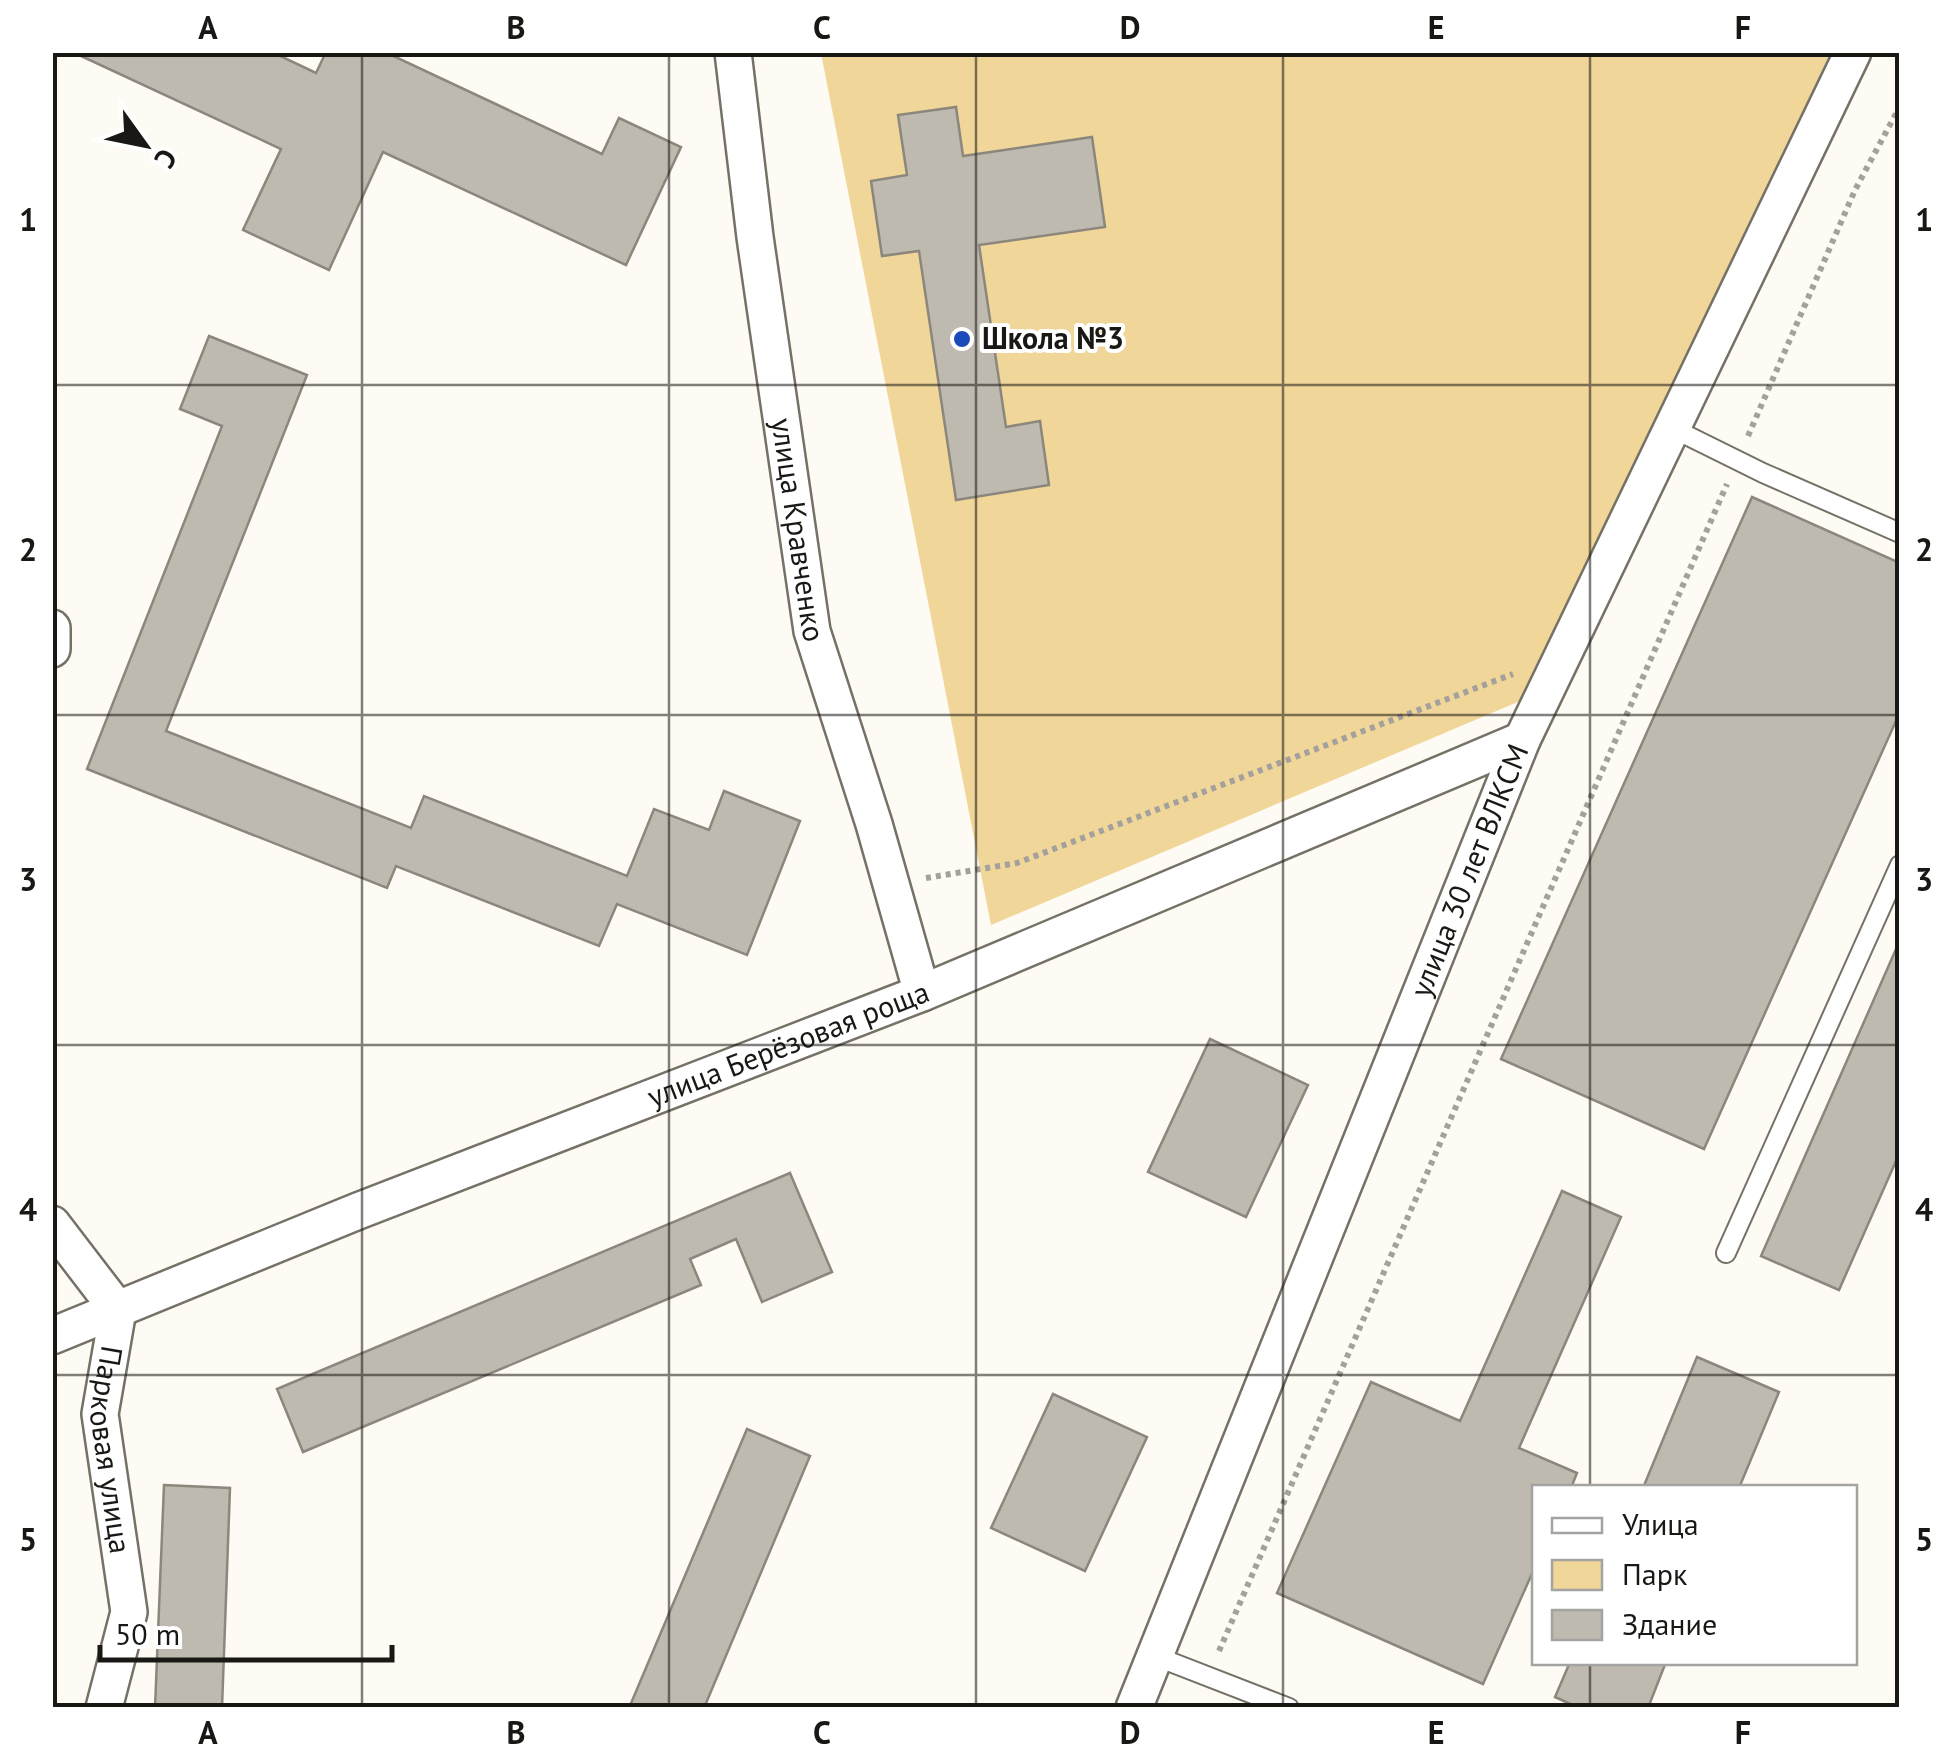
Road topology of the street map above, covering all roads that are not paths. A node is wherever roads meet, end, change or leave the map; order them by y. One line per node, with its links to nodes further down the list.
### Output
1 (734, 52): 9 (street, улица Кравченко)
2 (1853, 52): 3 (street, улица 30 лет ВЛКСМ)
3 (1672, 428): 4 (lane); 7 (street, улица 30 лет ВЛКСМ)
4 (1900, 534)
5 (52, 628): 6 (street)
6 (52, 649)
7 (1522, 740): 9 (street, улица Берёзовая роща); 14 (street, улица 30 лет ВЛКСМ)
8 (1900, 865): 11 (lane)
9 (922, 993): 12 (street, улица Берёзовая роща)
10 (52, 1224): 12 (street)
11 (1726, 1253)
12 (118, 1310): 13 (street, улица Берёзовая роща); 15 (street, Парковая улица)
13 (52, 1336)
14 (1155, 1656): 16 (street, улица 30 лет ВЛКСМ); 17 (lane)
15 (104, 1708)
16 (1134, 1708)
17 (1289, 1708)

